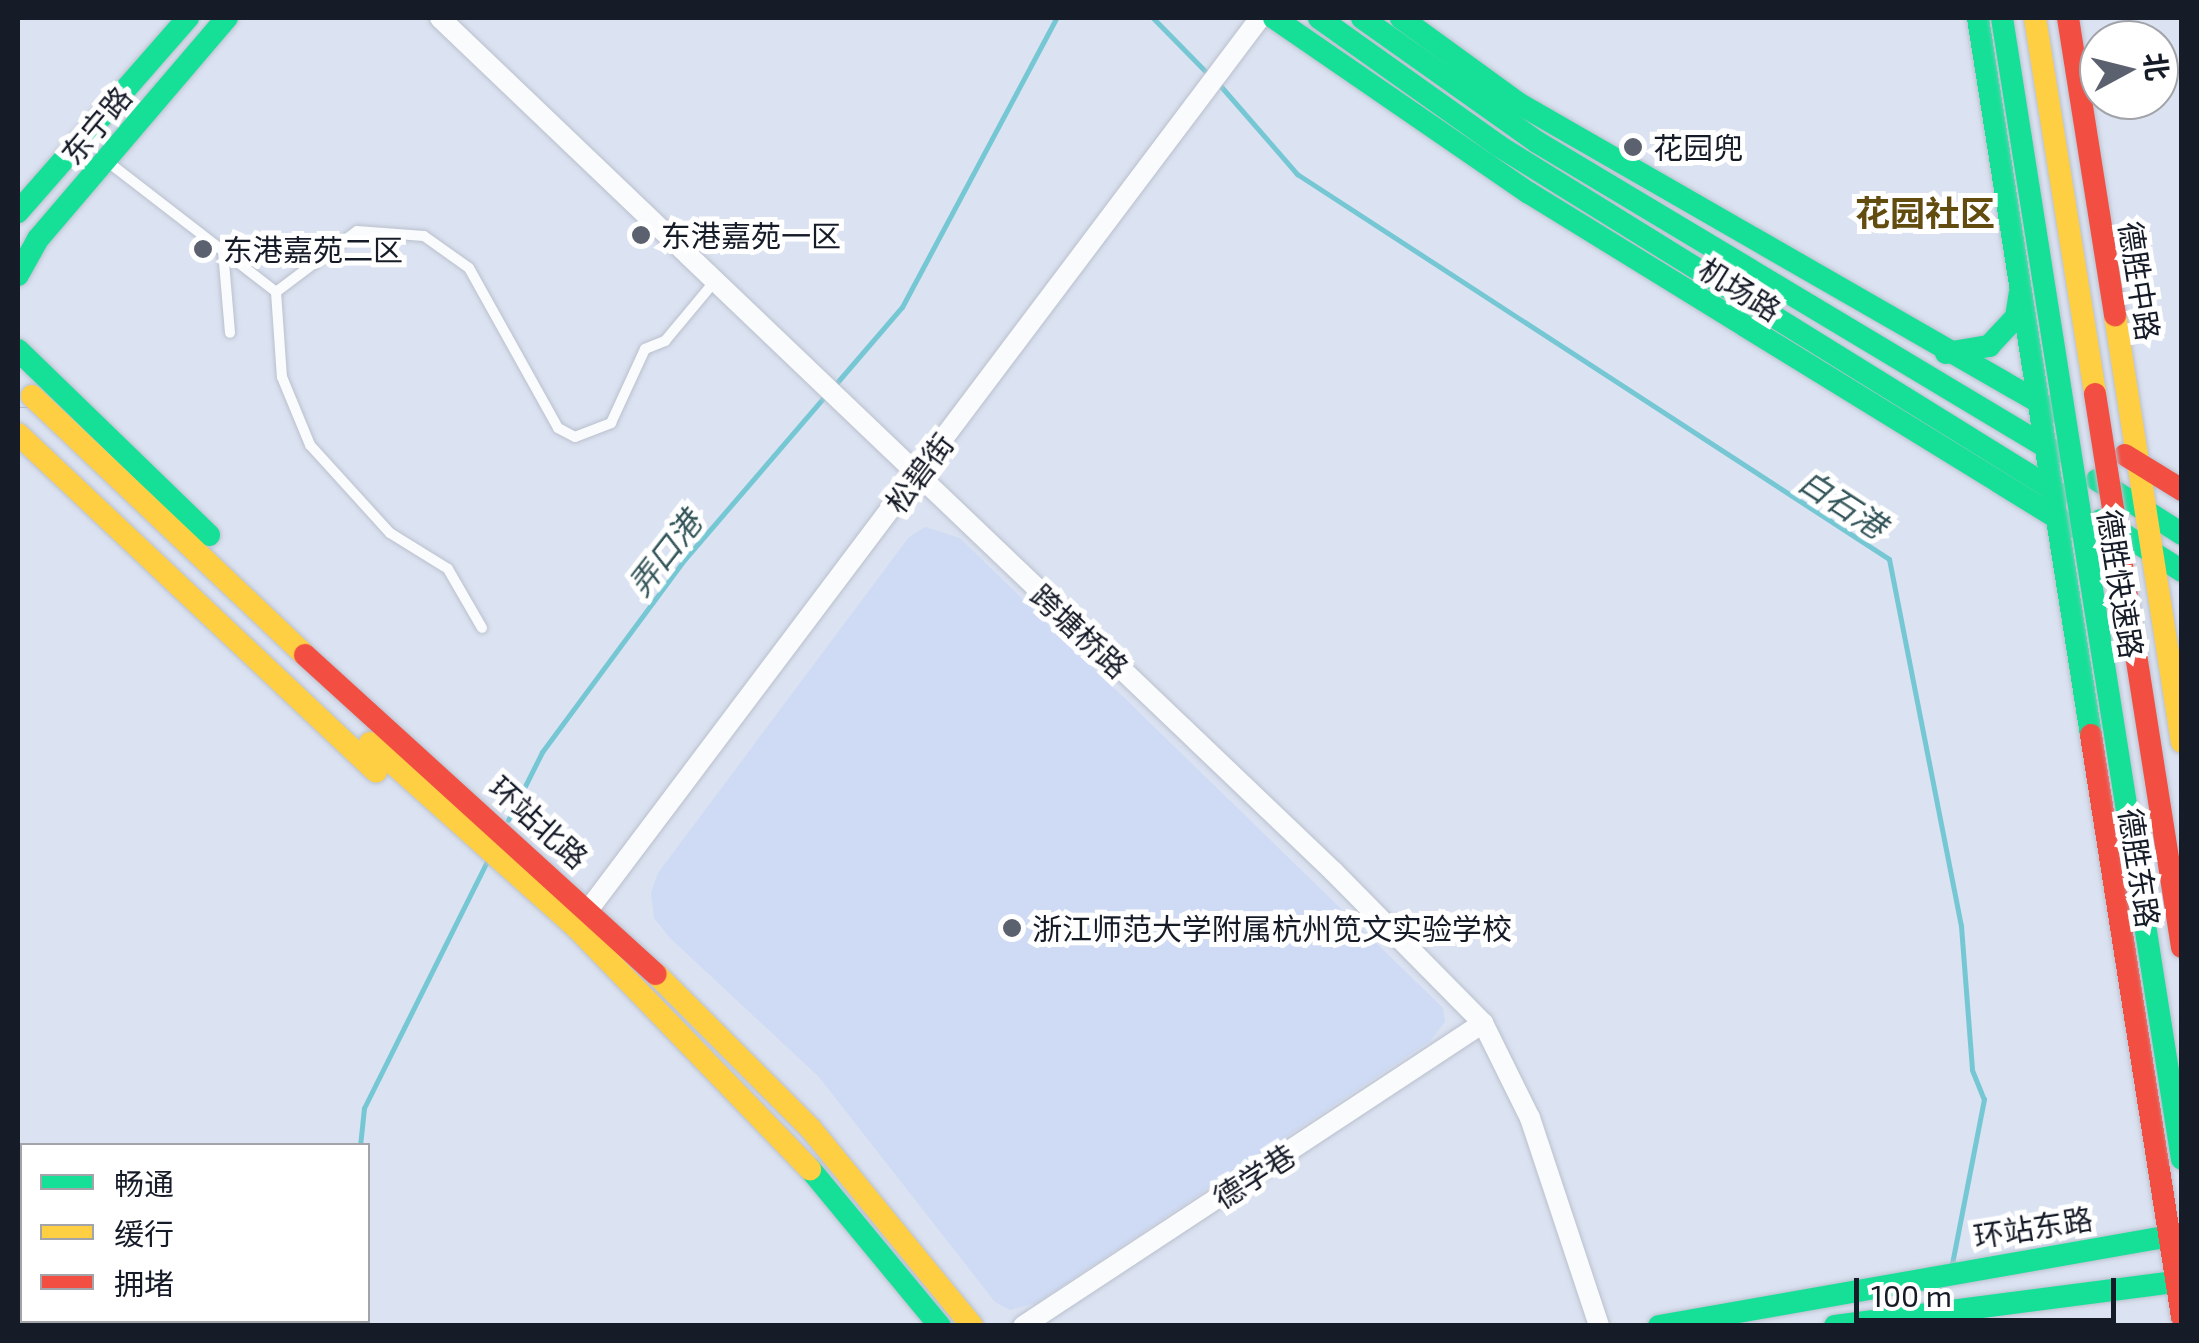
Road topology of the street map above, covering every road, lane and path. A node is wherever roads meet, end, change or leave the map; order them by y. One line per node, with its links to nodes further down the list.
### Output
1 (188, 18): 14 (main road, 东宁路)
2 (227, 18): 13 (main road, 东宁路)
3 (440, 18): 19 (street, 跨塘桥路)
4 (1274, 18): 16 (main road, 机场路)
5 (1319, 18): 16 (main road, 机场路)
6 (1362, 18): 22 (main road, 机场路)
7 (1401, 18): 18 (main road, 机场路)
8 (1978, 18): 20 (main road)
9 (2002, 18): 48 (main road, 德胜快速路, bridge)
10 (2034, 18): 46 (main road, 德胜快速路, bridge)
11 (2068, 18): 30 (main road, 德胜中路)
12 (1254, 25): 31 (street, 松碧街)
13 (107, 161): 15 (lane); 17 (main road, 东宁路)
14 (18, 212)
15 (224, 251): 21 (lane); 23 (lane)
16 (1681, 274): 32 (main road, 机场路); 34 (main road, 机场路)
17 (18, 275)
18 (1820, 278): 22 (main road); 25 (main road, 机场路)
19 (714, 280): 21 (lane); 31 (street, 跨塘桥路)
20 (2020, 288): 25 (main road); 26 (main road)
21 (276, 292): 41 (lane)
22 (1842, 320): 29 (main road, 机场路)
23 (230, 332)
24 (18, 350): 43 (main road)
25 (1946, 353): 26 (main road, 机场路)
26 (2038, 400): 29 (main road); 30 (main road, 机场路)
27 (25, 402): 43 (main road, 环站北路); 44 (main road, 环站北路)
28 (18, 434): 44 (main road)
29 (2044, 444): 32 (main road); 35 (main road, 机场路)
30 (2139, 464): 33 (main road, 机场路); 35 (main road, 德胜中路)
31 (916, 476): 45 (street, 松碧街); 47 (street, 跨塘桥路)
32 (2049, 487): 34 (main road, 德胜东路); 37 (main road, 机场路)
33 (2182, 490)
34 (2054, 514): 39 (main road, 机场路); 49 (main road, 德胜东路)
35 (2147, 514): 36 (main road, 机场路); 37 (main road, 德胜中路)
36 (2182, 534)
37 (2153, 554): 38 (main road, 机场路); 39 (main road)
38 (2182, 572)
39 (2158, 584): 40 (main road, 机场路); 42 (main road)
40 (2182, 599)
41 (482, 628)
42 (2182, 742)
43 (478, 806): 45 (main road, 环站北路)
44 (468, 834): 45 (main road, 环站北路)
45 (583, 918): 52 (main road, 环站北路); 53 (main road, 环站北路)
46 (2182, 948)
47 (1484, 1023): 54 (street, 德学巷); 55 (street, 跨塘桥路)
48 (2182, 1159)
49 (2174, 1235): 50 (main road, 德胜东路); 56 (main road, 环站东路)
50 (2178, 1281): 51 (main road, 德胜东路); 57 (main road)
51 (2182, 1317)
52 (940, 1326)
53 (972, 1326)
54 (1024, 1326)
55 (1599, 1326)
56 (1659, 1326)
57 (1836, 1326)

